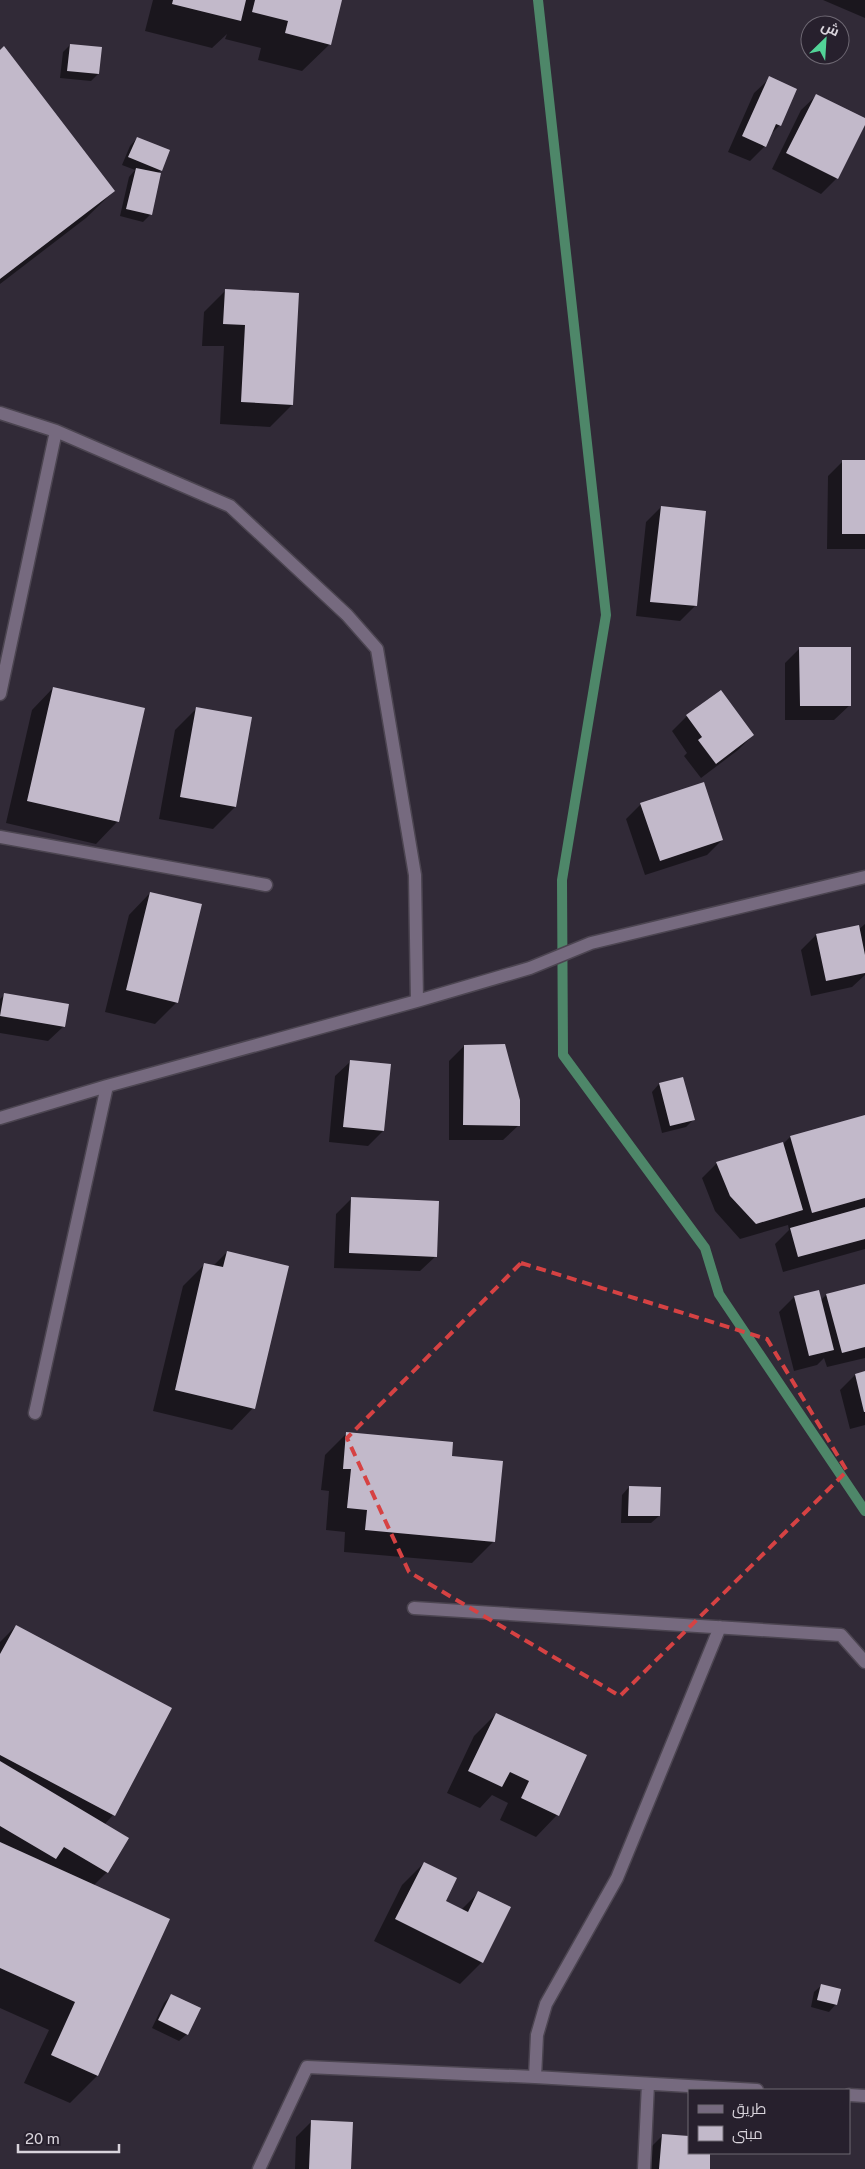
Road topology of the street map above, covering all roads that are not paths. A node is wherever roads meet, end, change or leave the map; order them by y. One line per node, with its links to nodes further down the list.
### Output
1 (0, 413): 2 (street)
2 (56, 431): 3 (street); 7 (street)
3 (0, 694)
4 (0, 837): 6 (street)
5 (865, 877): 7 (street)
6 (266, 885)
7 (417, 1001): 8 (street)
8 (107, 1086): 9 (street); 10 (street)
9 (0, 1118)
10 (36, 1413)
11 (414, 1608): 12 (street)
12 (720, 1627): 13 (street); 14 (street)
13 (865, 1662)
14 (535, 2077): 15 (street); 19 (street)
15 (648, 2084): 16 (street); 20 (street)
16 (739, 2089)
17 (850, 2095): 18 (street)
18 (865, 2096)
19 (259, 2169)
20 (644, 2169)

